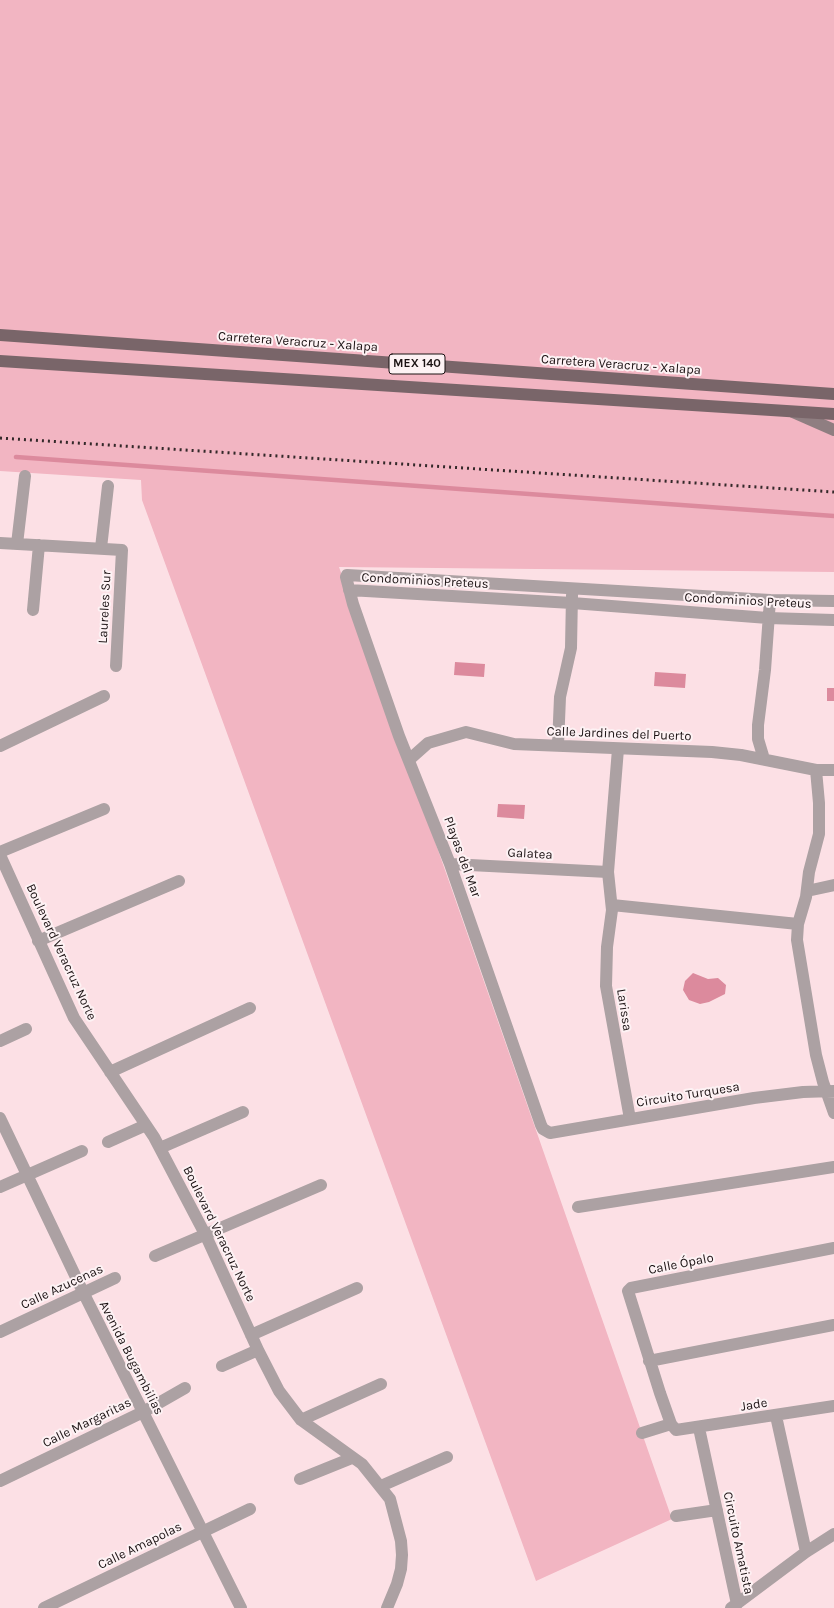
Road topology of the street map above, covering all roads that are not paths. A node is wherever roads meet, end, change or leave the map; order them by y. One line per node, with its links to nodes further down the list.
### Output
1 (0, 335): 3 (main road, Carretera Veracruz - Xalapa / MEX 140)
2 (0, 361): 4 (main road, MEX 140)
3 (834, 394)
4 (792, 412): 5 (main road, MEX 140); 6 (street)
5 (834, 414)
6 (834, 430)
7 (25, 476): 10 (street)
8 (108, 486): 12 (street)
9 (0, 543): 10 (street)
10 (17, 544): 11 (street)
11 (39, 545): 12 (street); 18 (street)
12 (101, 548): 21 (street, Laureles Sur)
13 (572, 588): 14 (street, Condominios Preteus); 15 (street, Condominios Preteus); 17 (street)
14 (349, 590): 17 (street, Condominios Preteus); 26 (street, Playas del Mar)
15 (770, 600): 16 (street, Condominios Preteus); 19 (street)
16 (834, 601)
17 (572, 603): 19 (street, Condominios Preteus); 24 (street)
18 (33, 610)
19 (768, 618): 20 (street, Condominios Preteus); 27 (street)
20 (834, 620)
21 (116, 666)
22 (104, 696): 23 (street)
23 (0, 746)
24 (558, 746): 25 (street, Calle Jardines del Puerto); 26 (street, Calle Jardines del Puerto)
25 (618, 749): 27 (street, Calle Jardines del Puerto); 34 (street, Larissa)
26 (410, 759): 33 (street, Playas del Mar)
27 (764, 759): 28 (street, Calle Jardines del Puerto)
28 (816, 770): 29 (street, Calle Jardines del Puerto); 37 (street)
29 (834, 770)
30 (104, 810): 31 (street)
31 (0, 852)
32 (0, 856): 40 (street, Boulevard Veracruz Norte)
33 (450, 864): 34 (street, Galatea); 51 (street, Playas del Mar)
34 (608, 872): 38 (street, Larissa)
35 (179, 881): 40 (street)
36 (834, 885): 37 (street)
37 (807, 891): 39 (street)
38 (612, 905): 39 (street); 49 (street, Larissa)
39 (798, 924): 45 (street)
40 (38, 941): 44 (street, Boulevard Veracruz Norte)
41 (250, 1008): 44 (street)
42 (26, 1029): 43 (street)
43 (0, 1042)
44 (110, 1072): 50 (street, Boulevard Veracruz Norte)
45 (830, 1091): 47 (street); 49 (street, Circuito Turquesa)
46 (243, 1112): 53 (street)
47 (834, 1113)
48 (0, 1118): 56 (street, Avenida Bugambilias)
49 (630, 1119): 51 (street, Circuito Turquesa)
50 (146, 1125): 52 (street); 53 (street, Boulevard Veracruz Norte)
51 (548, 1132)
52 (108, 1142)
53 (160, 1148): 60 (street, Boulevard Veracruz Norte)
54 (82, 1151): 56 (street)
55 (834, 1167): 59 (street)
56 (27, 1174): 58 (street); 65 (street, Avenida Bugambilias)
57 (321, 1185): 60 (street)
58 (0, 1187)
59 (578, 1207)
60 (206, 1236): 62 (street); 68 (street, Boulevard Veracruz Norte)
61 (834, 1248): 70 (street, Calle Ópalo)
62 (155, 1256)
63 (115, 1278): 65 (street, Calle Azucenas)
64 (357, 1288): 68 (street)
65 (83, 1292): 67 (street, Calle Azucenas); 75 (street, Avenida Bugambilias)
66 (834, 1325): 70 (street)
67 (0, 1332)
68 (251, 1335): 69 (street, Boulevard Veracruz Norte)
69 (258, 1350): 71 (street); 77 (street, Boulevard Veracruz Norte)
70 (649, 1361): 78 (street, Calle Ópalo)
71 (222, 1366)
72 (382, 1384): 77 (street)
73 (185, 1388): 75 (street, Calle Margaritas)
74 (834, 1406): 76 (street, Jade)
75 (143, 1412): 84 (street, Calle Margaritas); 89 (street, Avenida Bugambilias)
76 (776, 1416): 79 (street, Jade); 91 (street)
77 (301, 1420): 82 (street, Boulevard Veracruz Norte)
78 (674, 1427): 79 (street, Jade); 80 (street, Jade)
79 (699, 1428): 87 (street, Circuito Amatista)
80 (642, 1432)
81 (447, 1457): 85 (street)
82 (352, 1458): 83 (street); 85 (street, Boulevard Veracruz Norte)
83 (300, 1479)
84 (0, 1481)
85 (381, 1486): 95 (street, Boulevard Veracruz Norte)
86 (250, 1509): 89 (street, Calle Amapolas)
87 (717, 1510): 88 (street); 92 (street, Circuito Amatista)
88 (676, 1516)
89 (202, 1531): 93 (street, Calle Amapolas); 94 (street, Avenida Bugambilias)
90 (834, 1534): 91 (street, Circuito Amatista)
91 (806, 1552): 92 (street, Circuito Amatista)
92 (734, 1606)
93 (44, 1608)
94 (241, 1608)
95 (387, 1608)

